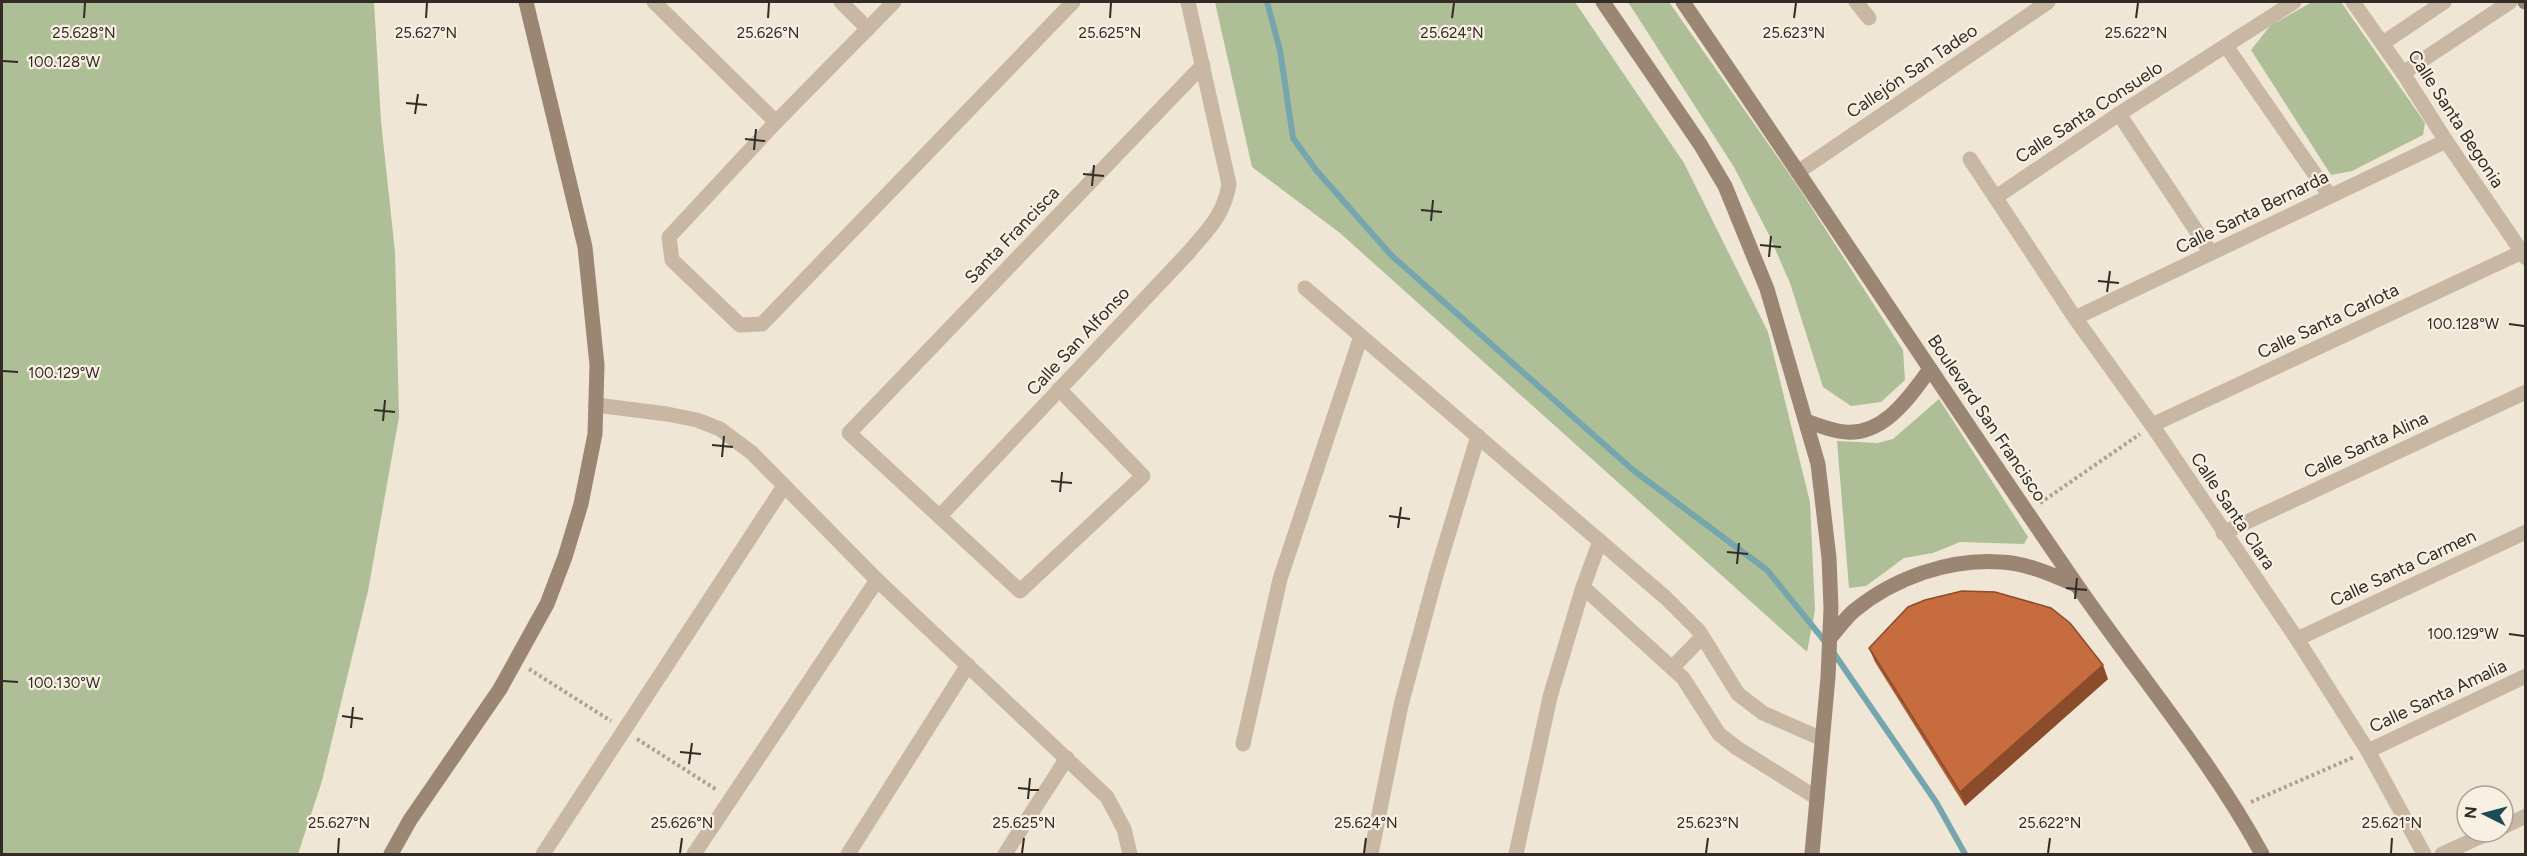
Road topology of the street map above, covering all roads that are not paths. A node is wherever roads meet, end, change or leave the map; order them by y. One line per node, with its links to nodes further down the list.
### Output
1 (526, 2): 36 (street)
2 (654, 2): 22 (street)
3 (841, 2): 16 (street)
4 (894, 2): 16 (street)
5 (1073, 2): 22 (street)
6 (1188, 2): 19 (street)
7 (1603, 2): 37 (street)
8 (1683, 2): 25 (street, Boulevard San Francisco)
9 (1856, 2): 15 (street)
10 (2048, 2): 25 (street, Callejón San Tadeo)
11 (2294, 2): 18 (street, Calle Santa Consuelo)
12 (2353, 2): 17 (street, Calle Santa Begonia)
13 (2444, 2): 17 (street)
14 (2510, 2): 20 (street)
15 (1869, 18)
16 (868, 29): 22 (street)
17 (2383, 43): 20 (street, Calle Santa Begonia)
18 (2226, 46): 21 (street, Calle Santa Consuelo); 26 (street)
19 (1203, 65): 34 (street, Calle San Alfonso); 41 (street, Santa Francisca)
20 (2403, 73): 23 (street, Calle Santa Begonia)
21 (2119, 114): 27 (street, Calle Santa Consuelo); 28 (street)
22 (776, 122)
23 (2446, 141): 26 (street, Calle Santa Bernarda); 29 (street, Calle Santa Begonia)
24 (1970, 159): 27 (street, Calle Santa Clara)
25 (1798, 172): 33 (street, Boulevard San Francisco)
26 (2330, 196): 28 (street, Calle Santa Bernarda)
27 (1996, 197): 31 (street, Calle Santa Clara)
28 (2211, 253): 31 (street, Calle Santa Bernarda)
29 (2524, 255): 38 (street, Calle Santa Carlota)
30 (1305, 288): 32 (street)
31 (2075, 318): 38 (street, Calle Santa Clara)
32 (1361, 336): 39 (street); 55 (street)
33 (1930, 369): 37 (street); 46 (street, Boulevard San Francisco)
34 (1059, 389): 41 (street, Calle San Alfonso); 41 (street)
35 (2526, 392): 43 (street, Calle Santa Alina)
36 (596, 405): 40 (street); 60 (street)
37 (1806, 421): 49 (street)
38 (2152, 425): 43 (street, Calle Santa Clara)
39 (1478, 436): 44 (street); 66 (street)
40 (784, 486): 45 (street); 61 (street)
41 (940, 516)
42 (2526, 532): 50 (street, Calle Santa Carmen)
43 (2223, 533): 50 (street, Calle Santa Clara)
44 (1600, 541): 47 (street); 48 (street)
45 (877, 580): 51 (street); 62 (street)
46 (2076, 585): 49 (street); 69 (street, Boulevard San Francisco)
47 (1583, 587): 52 (street); 67 (street)
48 (1702, 636): 52 (street); 54 (street)
49 (1830, 638): 54 (street)
50 (2297, 639): 56 (street, Calle Santa Clara)
51 (968, 665): 57 (street); 63 (street)
52 (1672, 668): 58 (street)
53 (2526, 676): 56 (street, Calle Santa Amalia)
54 (1822, 739): 58 (street)
55 (1243, 744)
56 (2368, 751): 70 (street, Calle Santa Clara)
57 (1067, 758): 64 (street); 65 (street)
58 (1817, 798): 68 (street)
59 (2465, 844): 71 (street)
60 (391, 855)
61 (543, 855)
62 (694, 855)
63 (848, 855)
64 (1005, 855)
65 (1130, 855)
66 (1371, 855)
67 (1516, 855)
68 (1812, 855)
69 (2262, 855)
70 (2424, 855)
71 (2442, 855)

